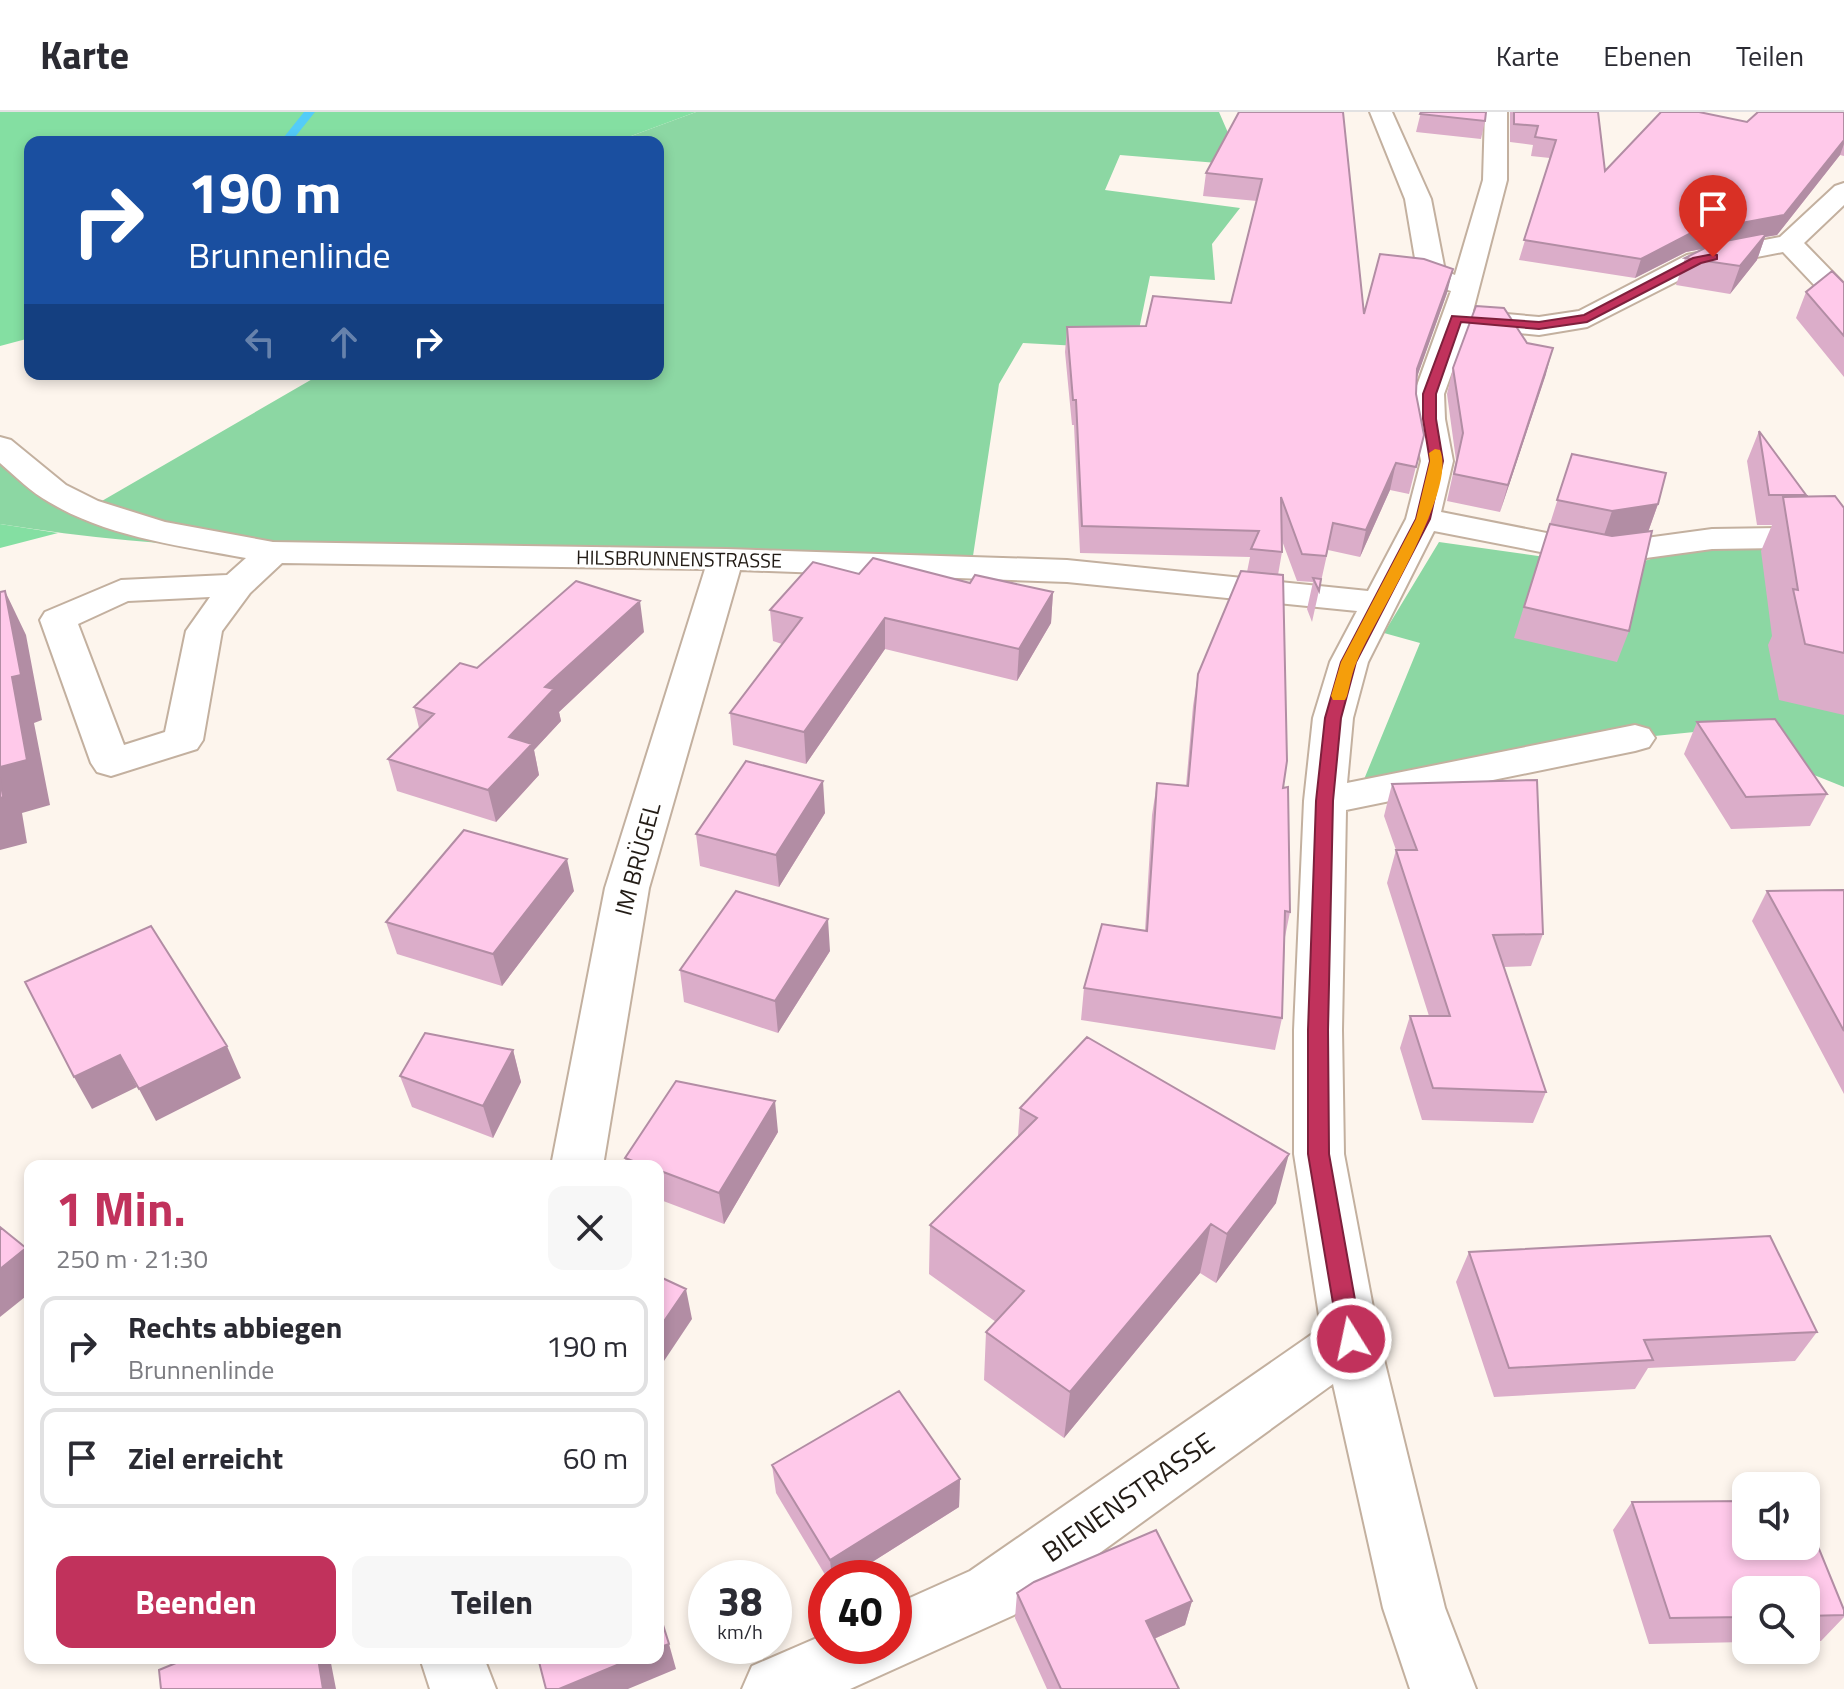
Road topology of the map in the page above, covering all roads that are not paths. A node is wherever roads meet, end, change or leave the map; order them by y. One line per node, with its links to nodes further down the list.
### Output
1 (1381, 112): 5 (street)
2 (1496, 112): 5 (street)
3 (1843, 200): 4 (street)
4 (1789, 243): 6 (street); 7 (street)
5 (1466, 287): 7 (street)
6 (1844, 300)
7 (1457, 318): 9 (street)
8 (0, 447): 11 (street, HILSBRUNNENSTRASSE)
9 (1423, 519): 10 (street); 14 (street)
10 (1844, 537)
11 (273, 552): 12 (street, HILSBRUNNENSTRASSE); 13 (street)
12 (726, 559): 14 (street, HILSBRUNNENSTRASSE); 17 (street, IM BRÜGEL)
13 (237, 585): 13 (street)
14 (1382, 603): 16 (street)
15 (1635, 738): 16 (street)
16 (1325, 801): 18 (street)
17 (578, 1160)
18 (1351, 1339): 19 (street, BIENENSTRASSE); 24 (street)
19 (912, 1629)
20 (454, 1664): 22 (street)
21 (832, 1664): 23 (street)
22 (463, 1689)
23 (775, 1689)
24 (1443, 1689)

